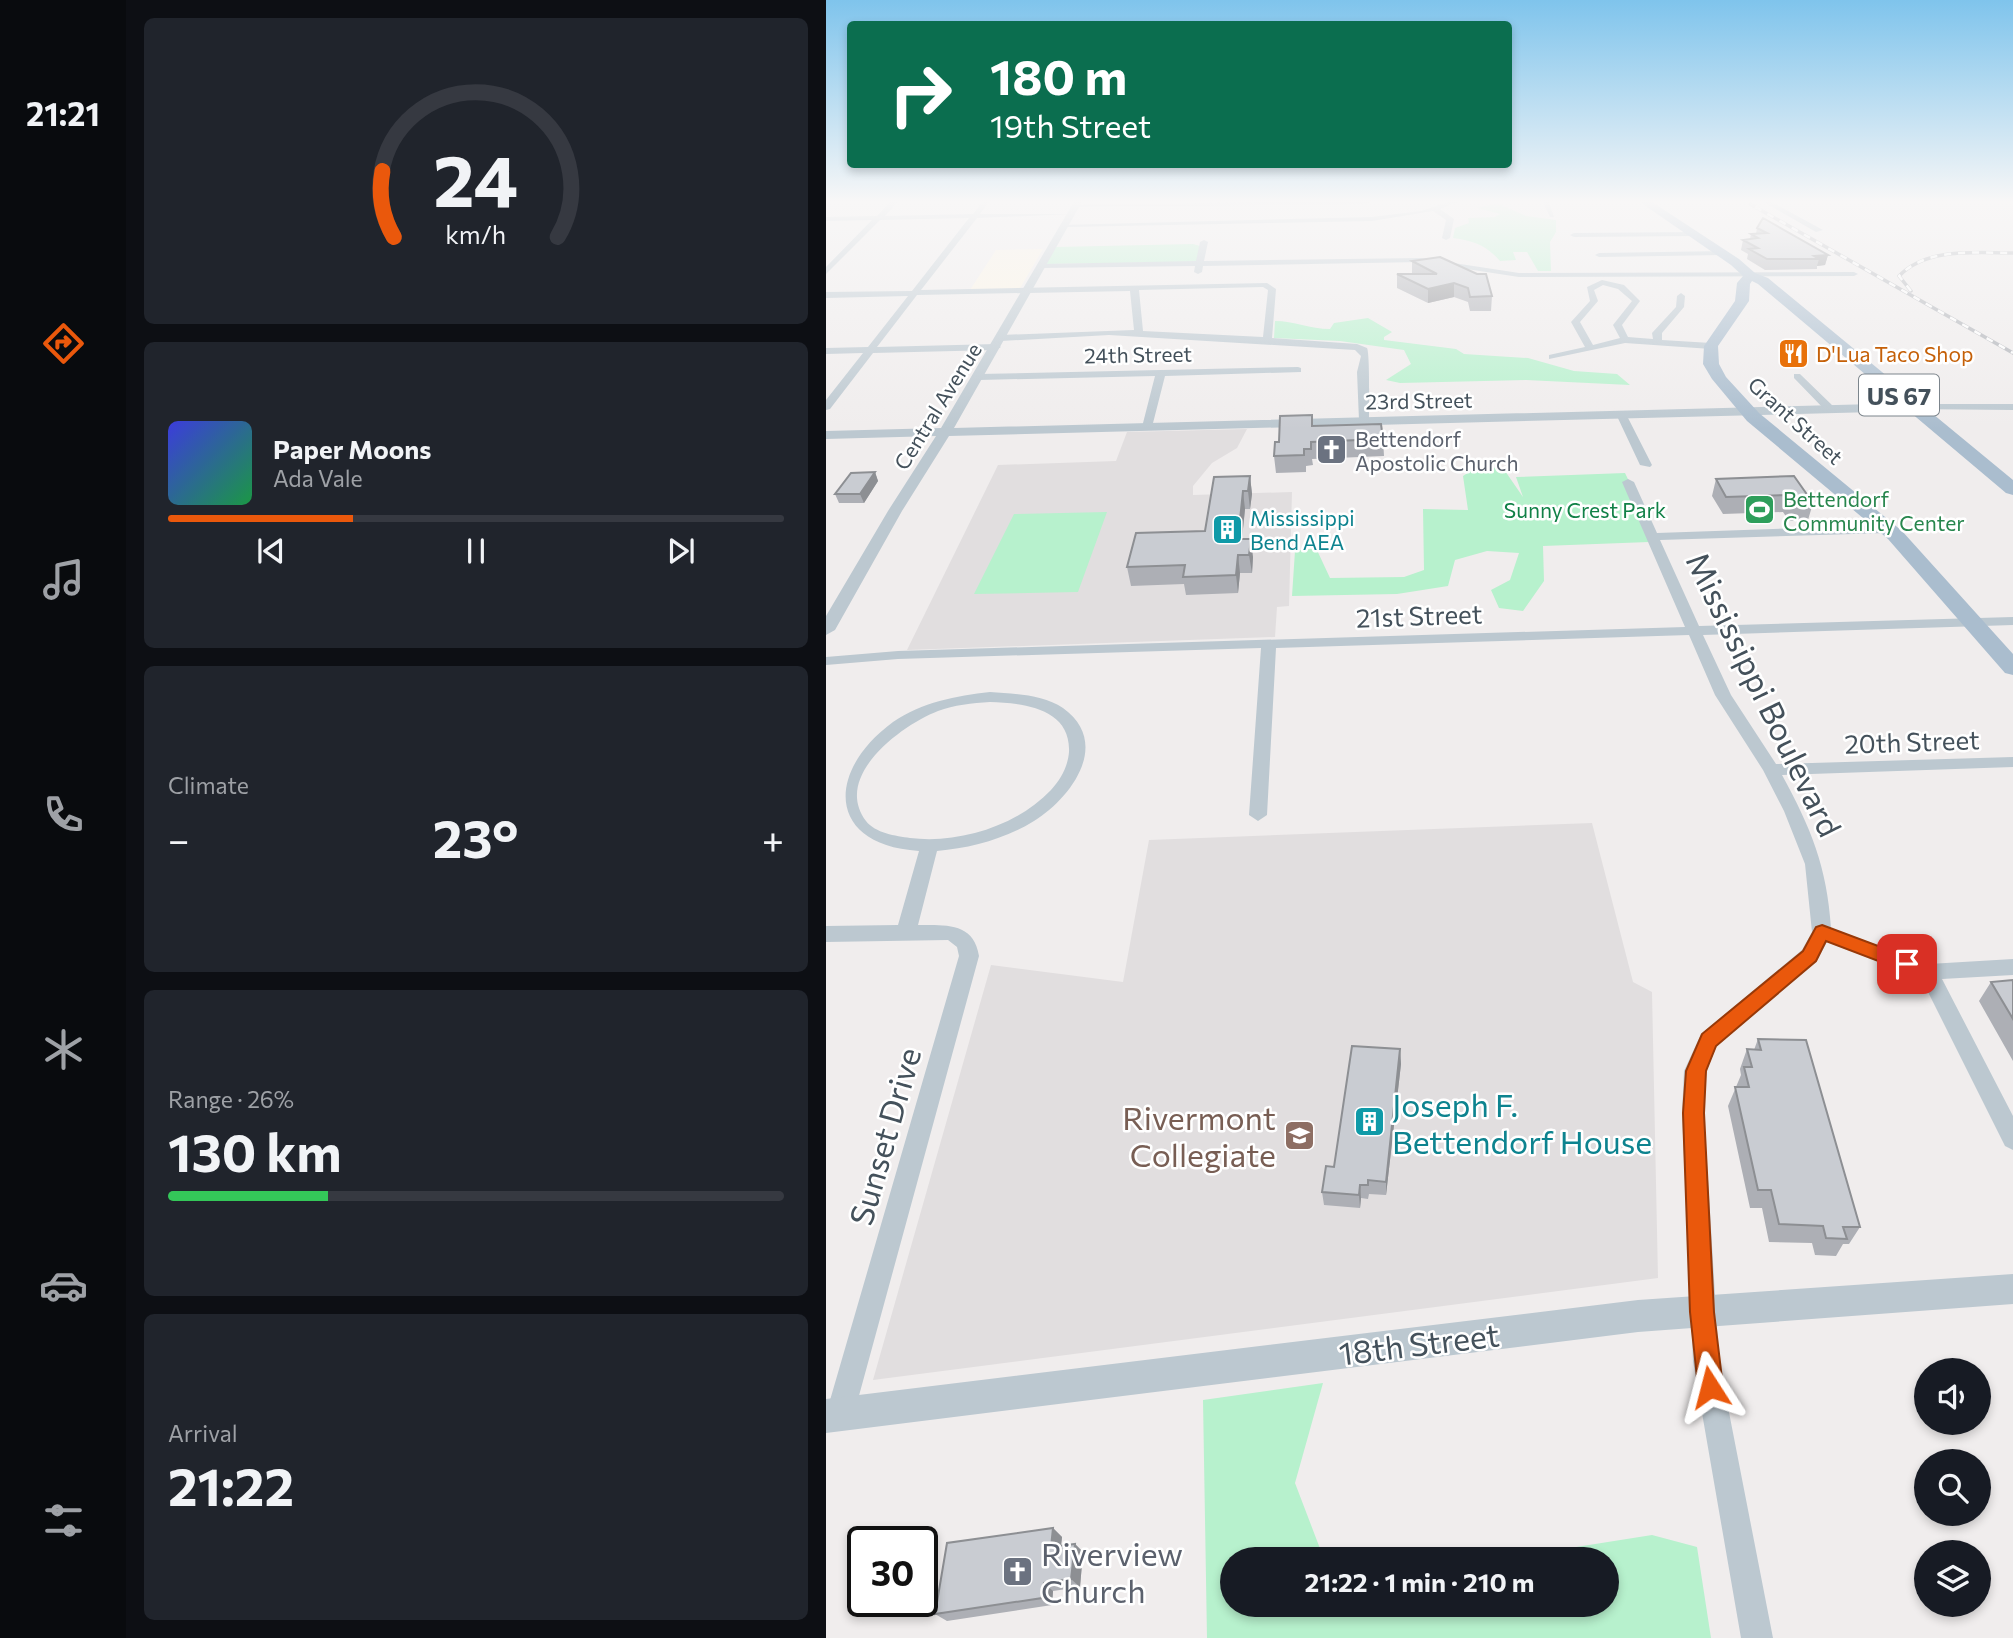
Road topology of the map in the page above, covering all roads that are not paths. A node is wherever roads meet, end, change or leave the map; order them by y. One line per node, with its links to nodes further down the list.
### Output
1 (929, 276): 9 (street)
2 (1036, 276): 8 (street, Central Avenue)
3 (1197, 276): 6 (street)
4 (1750, 276): 12 (main road)
5 (1751, 276): 13 (main road, US 67)
6 (1196, 286): 7 (street); 15 (street)
7 (1134, 288): 8 (street); 14 (street)
8 (1028, 291): 9 (street); 18 (street, Central Avenue)
9 (917, 293): 10 (street); 21 (street)
10 (826, 295)
11 (1681, 296): 17 (street)
12 (1753, 297): 13 (main road); 19 (main road)
13 (1785, 302): 29 (main road, US 67)
14 (1139, 334): 15 (street); 18 (street)
15 (1266, 340): 34 (street)
16 (1625, 341): 17 (street); 20 (street); 20 (street)
17 (1658, 341): 19 (street)
18 (998, 343): 21 (street); 27 (street, Central Avenue)
19 (1711, 346): 32 (main road, Grant Street)
20 (1590, 347): 23 (street)
21 (870, 350): 22 (street); 28 (street)
22 (826, 351)
23 (1552, 357)
24 (1298, 370): 25 (street, 24th Street)
25 (1161, 373): 27 (street, 24th Street); 35 (street)
26 (1797, 376): 31 (street)
27 (979, 377): 36 (street, Central Avenue)
28 (826, 407)
29 (1913, 407): 30 (street, 23rd Street); 31 (street, 23rd Street); 40 (main road, US 67)
30 (2013, 407)
31 (1830, 410): 32 (street, 23rd Street)
32 (1747, 412): 33 (street, 23rd Street); 41 (main road, Grant Street)
33 (1621, 414): 34 (street, 23rd Street); 38 (street)
34 (1364, 420): 35 (street, 23rd Street)
35 (1147, 426): 36 (street, 23rd Street)
36 (944, 432): 37 (street, 23rd Street); 45 (street, Central Avenue)
37 (826, 435)
38 (1646, 465)
39 (1628, 482): 42 (street, Mississippi Boulevard)
40 (2013, 489)
41 (1887, 529): 42 (street); 44 (main road, Grant Street)
42 (1652, 537): 46 (street, Mississippi Boulevard)
43 (2013, 621): 44 (street, 21st Street)
44 (1974, 622): 46 (street, 21st Street); 49 (main road, Grant Street)
45 (826, 631)
46 (1696, 631): 47 (street, 21st Street); 51 (street, Mississippi Boulevard)
47 (1269, 643): 48 (street, 21st Street); 52 (street)
48 (826, 661)
49 (2013, 668)
50 (2013, 762): 51 (street, 20th Street)
51 (1771, 770): 55 (street, Mississippi Boulevard)
52 (1258, 815)
53 (930, 845): 53 (street); 54 (street)
54 (906, 932): 56 (street); 62 (street, Sunset Drive)
55 (1822, 932): 58 (street); 61 (street)
56 (826, 934)
57 (2013, 967): 58 (street)
58 (1928, 972): 59 (street)
59 (2013, 1139)
60 (2013, 1289): 61 (street, 18th Street)
61 (1702, 1312): 62 (street, 18th Street); 63 (street)
62 (833, 1415)
63 (1757, 1638)

